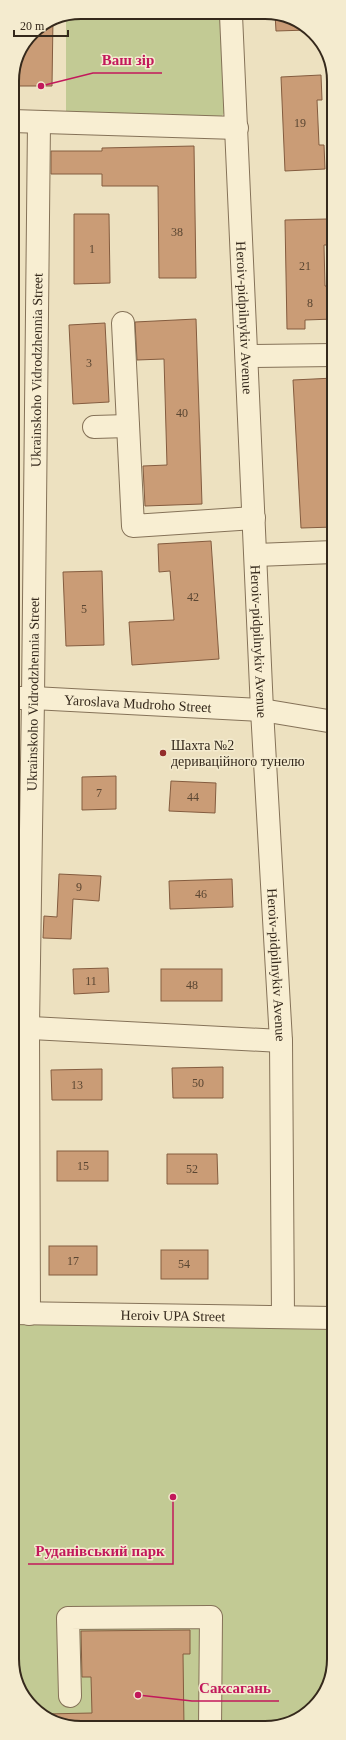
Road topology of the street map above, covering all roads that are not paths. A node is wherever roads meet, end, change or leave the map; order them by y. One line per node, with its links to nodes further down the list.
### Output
1 (231, 19): 4 (street, Heroiv-pidpilnykiv Avenue)
2 (19, 121): 3 (street)
3 (39, 122): 4 (street); 13 (street, Ukrainskoho Vidrodzhennia Street)
4 (237, 128): 7 (street, Heroiv-pidpilnykiv Avenue)
5 (123, 323): 8 (street)
6 (327, 355): 7 (street)
7 (247, 356): 10 (street, Heroiv-pidpilnykiv Avenue)
8 (128, 426): 9 (street); 10 (street)
9 (94, 427)
10 (254, 518): 12 (street, Heroiv-pidpilnykiv Avenue)
11 (327, 552): 12 (street)
12 (256, 555): 14 (street, Heroiv-pidpilnykiv Avenue)
13 (23, 698): 14 (street, Yaroslava Mudroho Street); 16 (street, Ukrainskoho Vidrodzhennia Street)
14 (262, 710): 15 (street, Yaroslava Mudroho Street); 18 (street, Heroiv-pidpilnykiv Avenue)
15 (327, 721)
16 (21, 932): 17 (street, Ukrainskoho Vidrodzhennia Street)
17 (20, 1028): 18 (street); 19 (street, Ukrainskoho Vidrodzhennia Street)
18 (281, 1042): 21 (street, Heroiv-pidpilnykiv Avenue)
19 (20, 1126): 20 (street, Ukrainskoho Vidrodzhennia Street)
20 (21, 1314): 21 (street, Heroiv UPA Street)
21 (283, 1316): 22 (street, Heroiv UPA Street)
22 (327, 1318)
23 (70, 1696): 24 (street)
24 (210, 1721)

